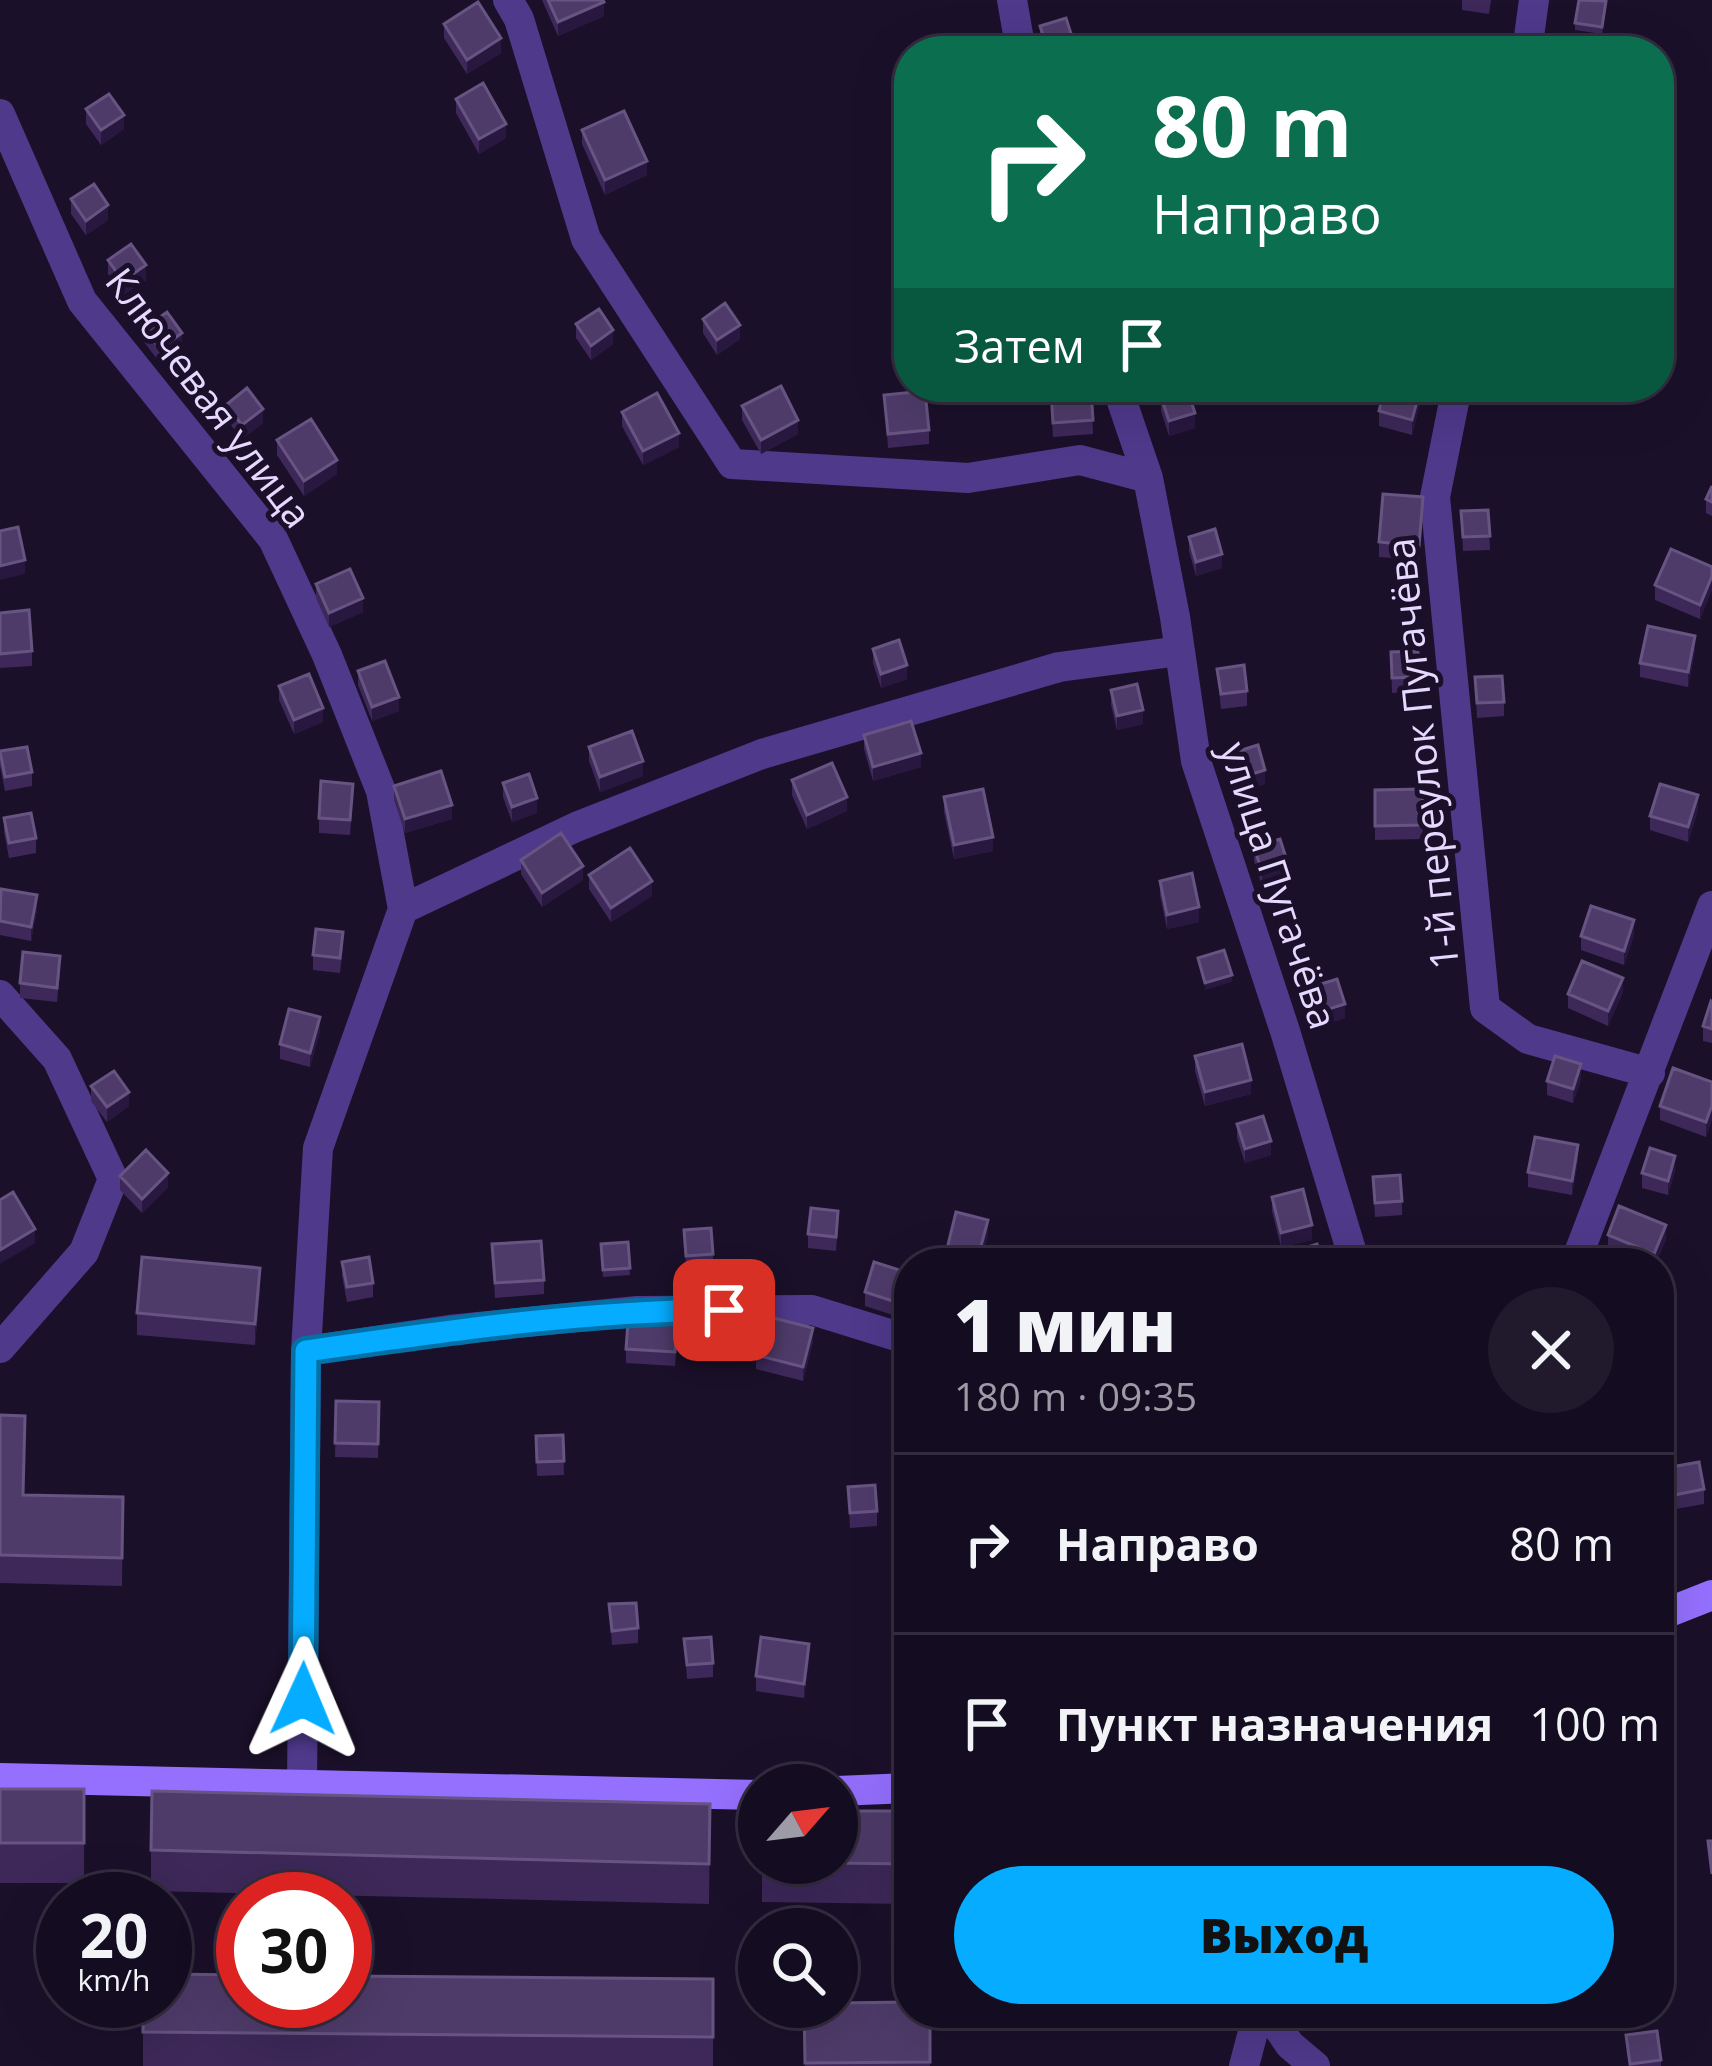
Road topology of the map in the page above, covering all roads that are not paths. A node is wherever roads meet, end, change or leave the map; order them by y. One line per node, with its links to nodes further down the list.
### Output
1 (508, 0): 9 (street)
2 (1012, 0): 4 (street)
3 (1534, 0): 5 (street)
4 (1019, 36)
5 (1529, 36)
6 (0, 114): 12 (street, Ключевая улица)
7 (1122, 402): 9 (street, улица Пугачёва)
8 (1454, 402): 14 (street, 1-й переулок Пугачёва)
9 (1148, 478): 10 (street, улица Пугачёва)
10 (1180, 651): 12 (street); 15 (street, улица Пугачёва)
11 (1712, 906): 14 (street)
12 (403, 909): 19 (street)
13 (0, 995): 18 (street)
14 (1650, 1073): 16 (street)
15 (1351, 1248)
16 (1581, 1248)
17 (894, 1335): 19 (street)
18 (0, 1348)
19 (306, 1351): 23 (street)
20 (1712, 1595): 21 (main road)
21 (1674, 1610)
22 (0, 1778): 23 (main road)
23 (302, 1786): 26 (main road)
24 (894, 1789): 25 (main road)
25 (858, 1790)
26 (738, 1795)
27 (1254, 2028): 29 (street)
28 (1278, 2028): 30 (street)
29 (1244, 2066)
30 (1315, 2066)

